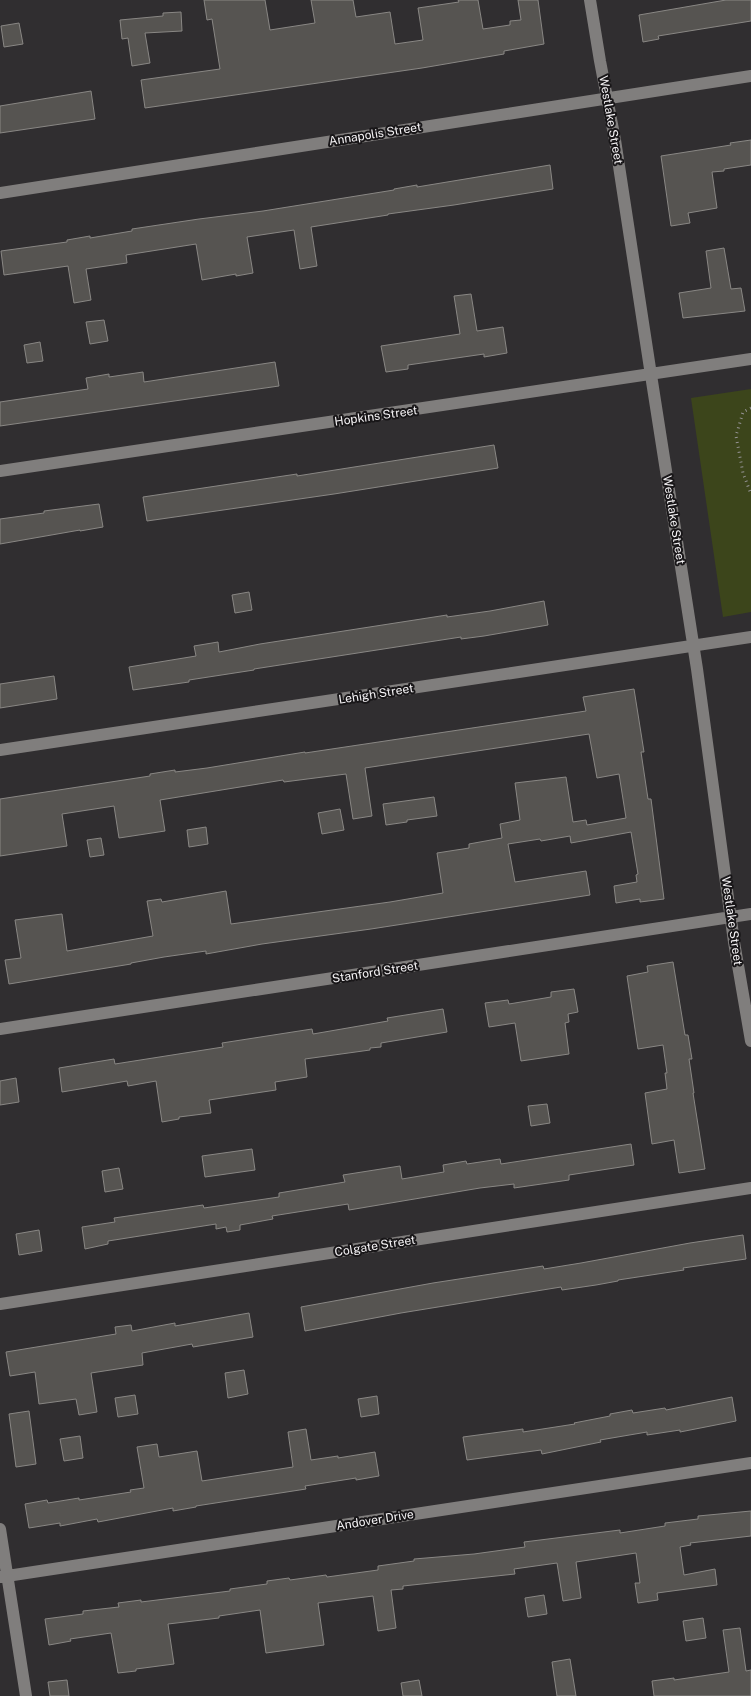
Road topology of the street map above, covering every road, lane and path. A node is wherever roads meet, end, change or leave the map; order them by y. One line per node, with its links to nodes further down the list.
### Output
1 (590, 0): 3 (street, Westlake Street)
2 (751, 76): 3 (street, Annapolis Street)
3 (607, 98): 4 (street, Annapolis Street); 6 (street, Westlake Street)
4 (0, 192)
5 (751, 359): 6 (street, Hopkins Street)
6 (651, 375): 8 (street, Hopkins Street); 11 (street, Westlake Street)
7 (751, 408): 9 (path)
8 (0, 471)
9 (751, 494)
10 (751, 637): 11 (street, Lehigh Street)
11 (693, 646): 12 (street, Lehigh Street); 14 (street, Westlake Street)
12 (0, 750)
13 (751, 914): 14 (street, Stanford Street)
14 (731, 917): 15 (street, Stanford Street); 16 (street, Westlake Street)
15 (0, 1029)
16 (751, 1042)
17 (751, 1188): 18 (street, Colgate Street)
18 (0, 1304)
19 (751, 1463): 21 (street, Andover Drive)
20 (0, 1529): 21 (street)
21 (3, 1577): 22 (street)
22 (26, 1696)

